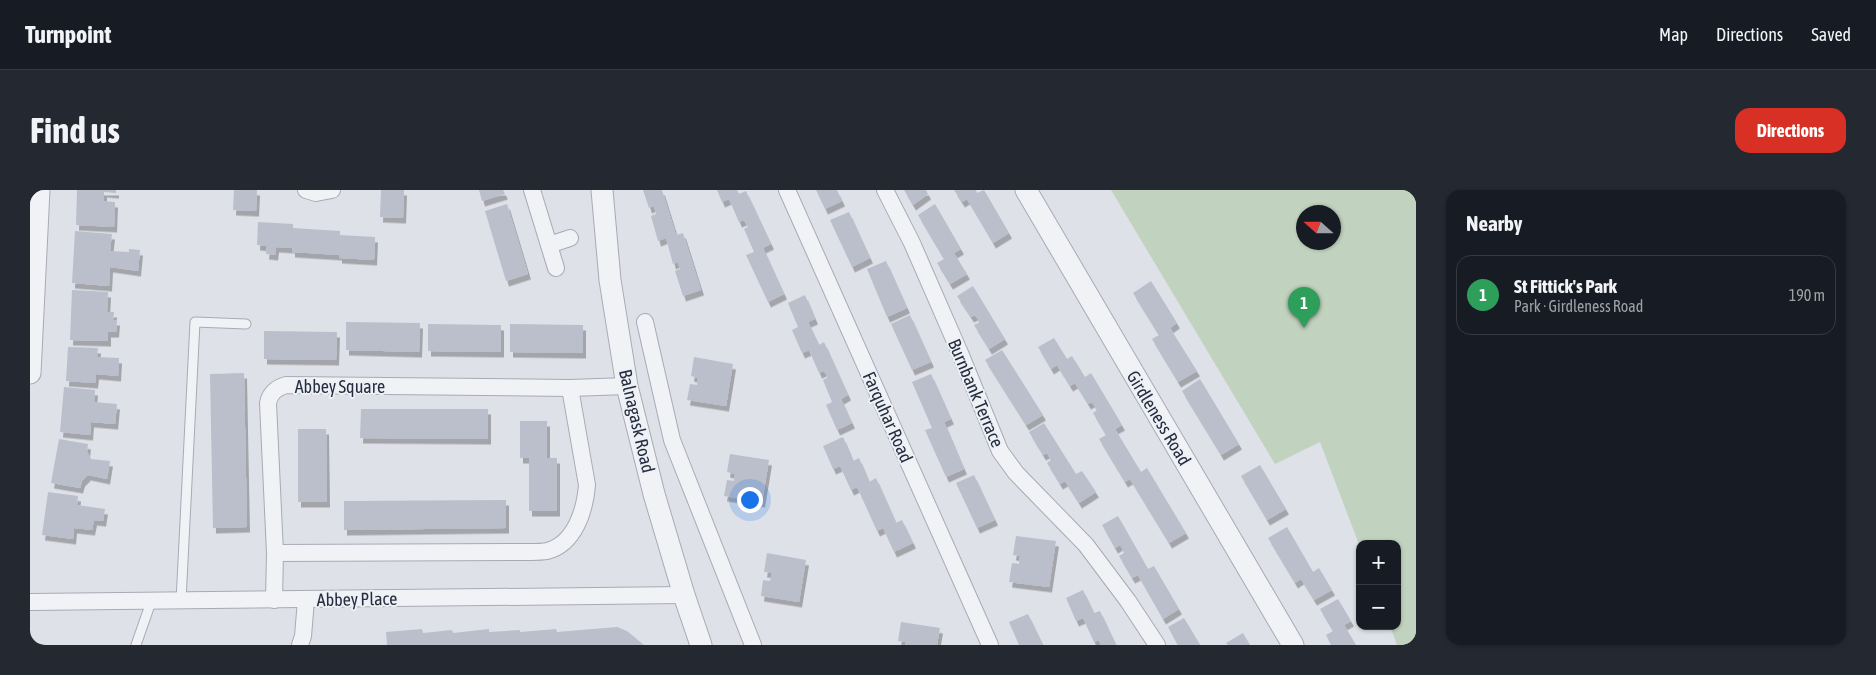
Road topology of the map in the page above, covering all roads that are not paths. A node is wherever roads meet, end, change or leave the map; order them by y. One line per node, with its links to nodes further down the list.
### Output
1 (39, 190): 14 (street)
2 (306, 190): 3 (street)
3 (332, 190)
4 (532, 190): 10 (street)
5 (602, 190): 15 (street, Balnagask Road)
6 (787, 190): 28 (street, Farquhar Road)
7 (885, 190): 29 (street, Burnbank Terrace)
8 (1026, 190): 30 (street, Girdleness Road)
9 (570, 238): 10 (street)
10 (549, 245): 11 (street)
11 (556, 268)
12 (645, 322): 27 (street)
13 (246, 324): 21 (lane)
14 (30, 373)
15 (627, 386): 16 (street, Abbey Square); 18 (street, Balnagask Road)
16 (570, 388): 17 (street); 17 (street, Abbey Square)
17 (275, 553): 19 (street, Abbey Square)
18 (684, 595): 20 (street, Abbey Place); 26 (street, Balnagask Road)
19 (274, 600): 20 (street, Abbey Place); 21 (street, Abbey Place)
20 (306, 600): 25 (street)
21 (181, 601): 23 (street, Abbey Place)
22 (30, 602): 23 (street, Abbey Place)
23 (151, 602): 24 (lane)
24 (136, 645)
25 (300, 645)
26 (701, 645)
27 (753, 645)
28 (990, 645)
29 (1157, 645)
30 (1293, 645)

